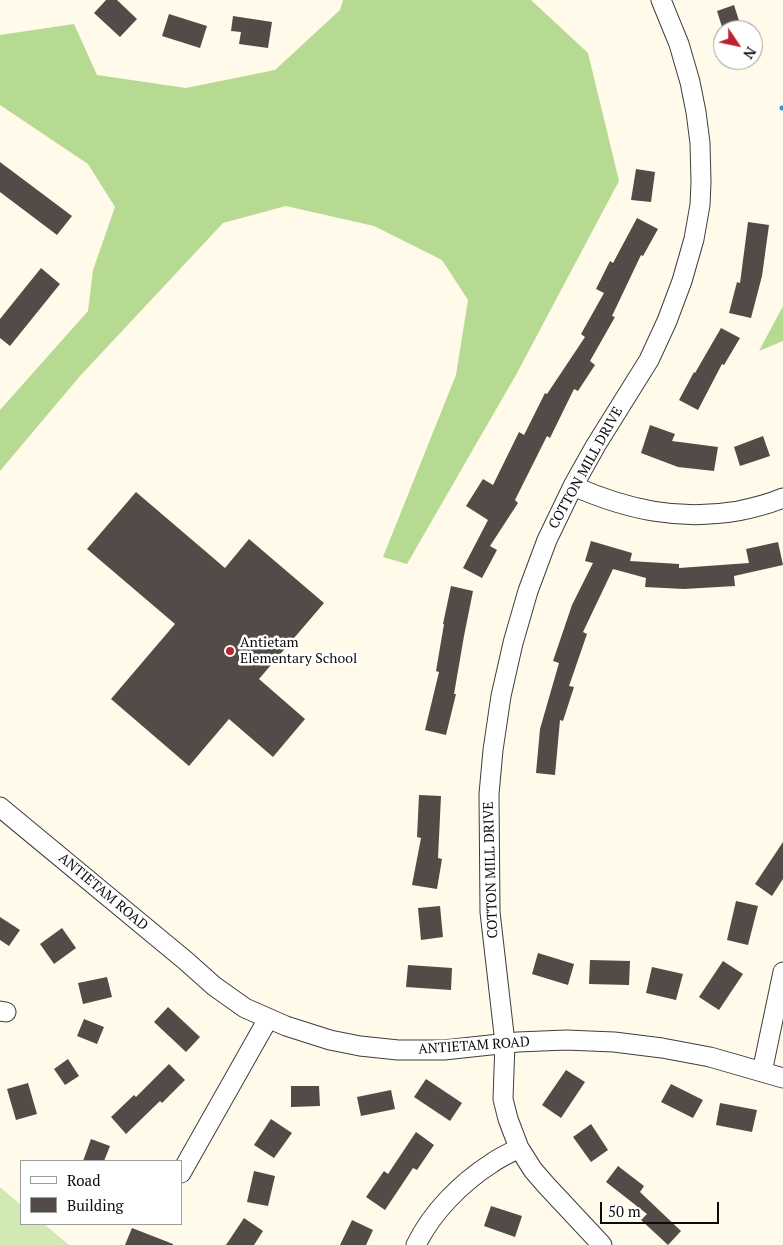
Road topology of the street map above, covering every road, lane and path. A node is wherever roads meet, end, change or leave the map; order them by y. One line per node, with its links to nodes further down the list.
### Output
1 (661, 0): 2 (street, COTTON MILL DRIVE)
2 (573, 486): 3 (street); 7 (street, COTTON MILL DRIVE)
3 (783, 498)
4 (0, 807): 6 (street, ANTIETAM ROAD)
5 (783, 972): 8 (street)
6 (268, 1019): 7 (street, ANTIETAM ROAD); 11 (street)
7 (505, 1043): 8 (street, ANTIETAM ROAD); 10 (street, COTTON MILL DRIVE)
8 (762, 1072): 9 (street, ANTIETAM ROAD)
9 (783, 1078)
10 (519, 1148): 12 (street); 13 (street, COTTON MILL DRIVE)
11 (182, 1171)
12 (416, 1245)
13 (602, 1245)

